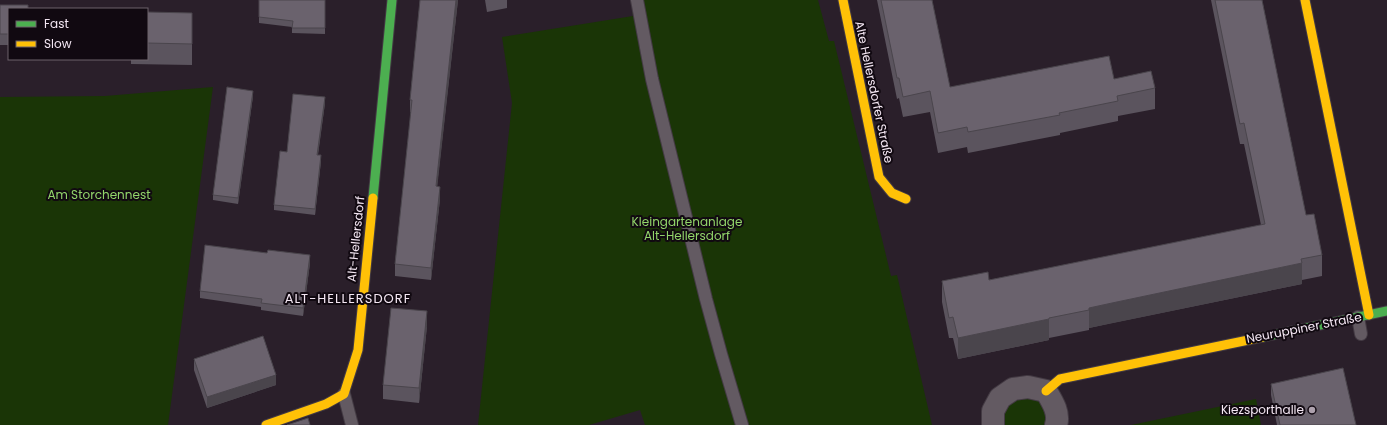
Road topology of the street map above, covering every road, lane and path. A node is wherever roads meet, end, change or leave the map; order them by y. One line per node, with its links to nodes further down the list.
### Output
1 (392, 0): 10 (street, Alt-Hellersdorf)
2 (638, 0): 13 (lane)
3 (843, 0): 5 (street, Alte Hellersdorfer Straße)
4 (1305, 0): 7 (street, Neuruppiner Straße)
5 (906, 199)
6 (1387, 311): 7 (street)
7 (1363, 316): 8 (lane); 9 (street, Neuruppiner Straße)
8 (1361, 334)
9 (1046, 391): 14 (street); 15 (street)
10 (344, 394): 11 (street); 12 (lane)
11 (266, 425)
12 (352, 425)
13 (742, 425)
14 (993, 425)
15 (1056, 425)

